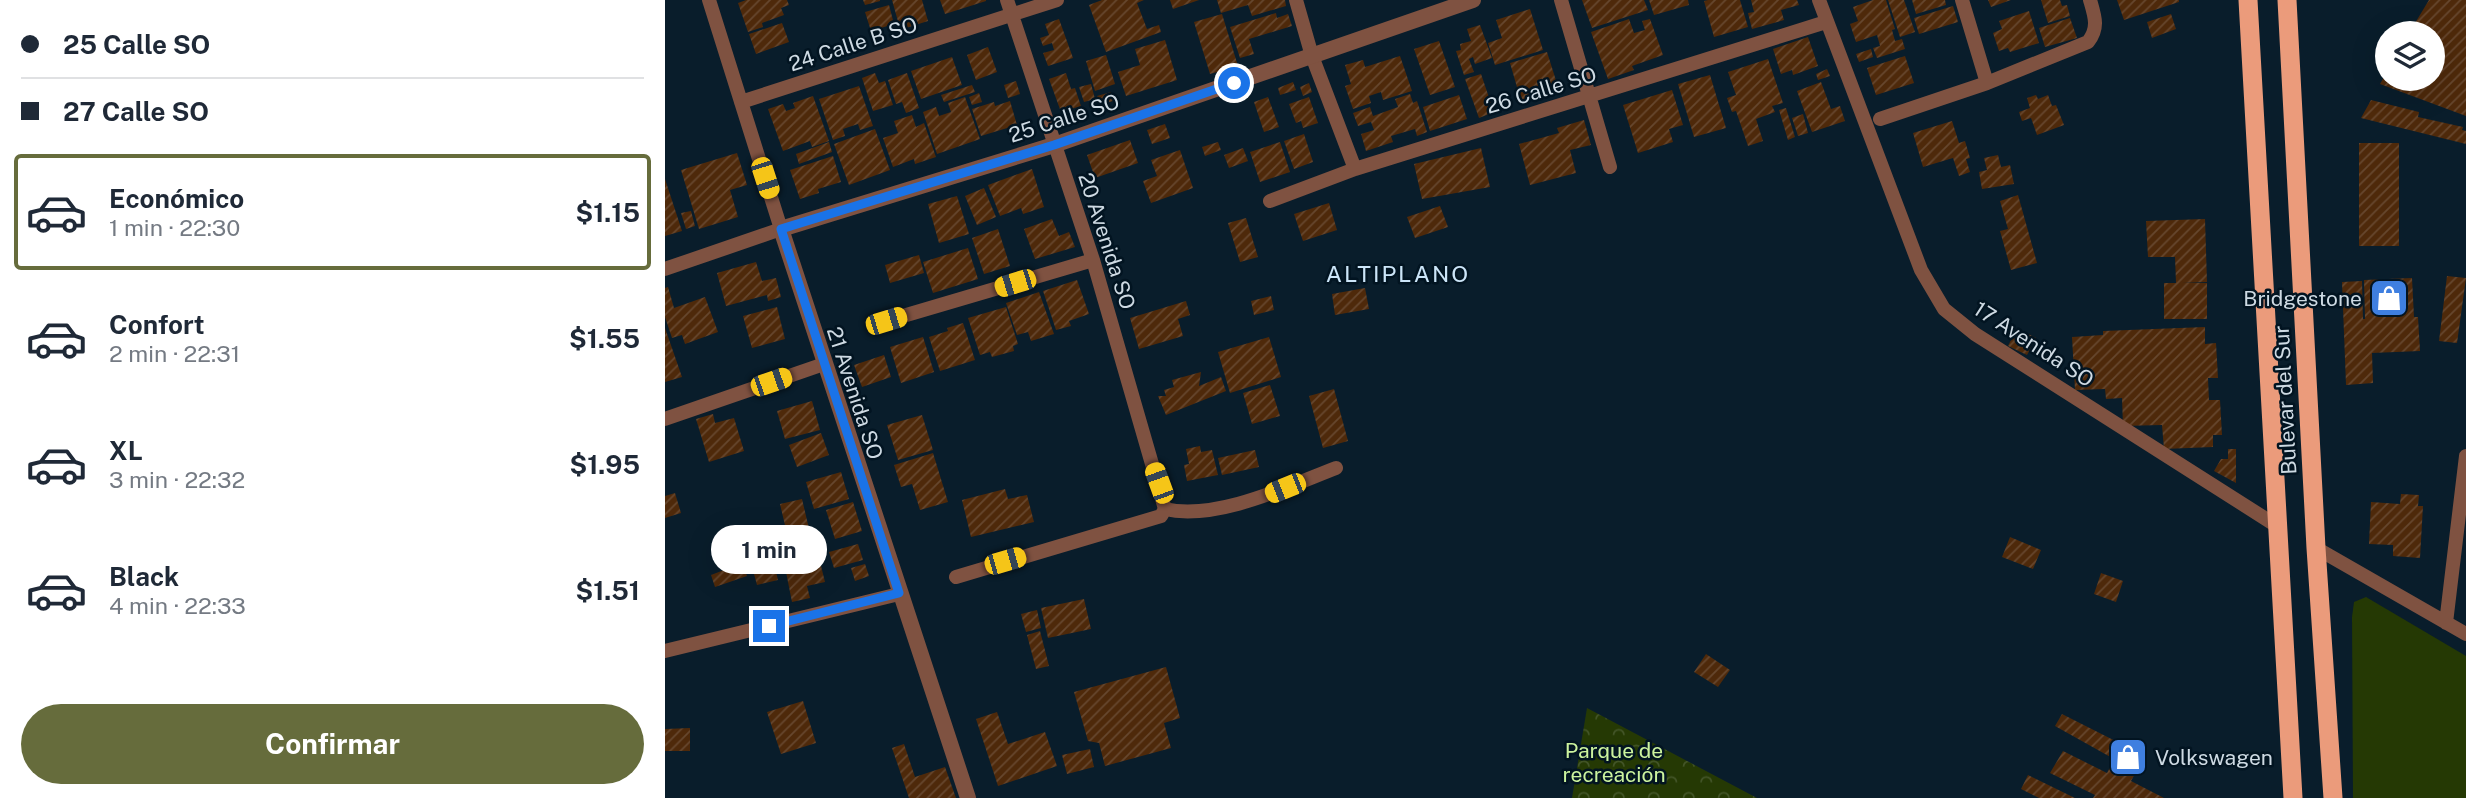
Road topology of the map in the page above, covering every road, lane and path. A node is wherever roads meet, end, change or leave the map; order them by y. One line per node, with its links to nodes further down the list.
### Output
1 (709, 0): 17 (street, 21 Avenida SO)
2 (1007, 0): 12 (street, 20 Avenida SO)
3 (1057, 0): 12 (street, 24 Calle B SO)
4 (1296, 0): 14 (street)
5 (1473, 0): 14 (street, 25 Calle SO)
6 (1560, 0): 16 (street)
7 (1819, 0): 13 (street, 17 Avenida SO)
8 (1962, 0): 15 (street)
9 (2090, 0): 15 (street)
10 (2248, 0): 32 (highway, Bulevar del Sur)
11 (2287, 0): 33 (highway, Bulevar del Sur)
12 (1012, 15): 17 (street, 24 Calle B SO); 19 (street, 20 Avenida SO)
13 (1826, 22): 16 (street, 26 Calle SO); 32 (street, 17 Avenida SO)
14 (1312, 56): 19 (street, 25 Calle SO); 21 (street)
15 (1987, 83): 18 (street)
16 (1591, 97): 20 (street); 21 (street, 26 Calle SO)
17 (741, 102): 23 (street, 21 Avenida SO)
18 (1880, 119)
19 (1054, 145): 23 (street, 25 Calle SO); 24 (street, 20 Avenida SO)
20 (1610, 167)
21 (1355, 169): 22 (street, 26 Calle SO)
22 (1270, 201)
23 (781, 229): 25 (street, 25 Calle SO); 27 (street, 21 Avenida SO)
24 (1093, 260): 26 (street); 31 (street, 20 Avenida SO)
25 (665, 269)
26 (886, 321)
27 (824, 364): 28 (street); 35 (street, 21 Avenida SO)
28 (665, 419)
29 (2466, 456): 36 (street)
30 (1336, 468): 31 (street)
31 (1164, 503): 34 (street)
32 (2277, 526): 40 (highway, Bulevar del Sur)
33 (2316, 548): 36 (street); 41 (highway, Bulevar del Sur)
34 (956, 577)
35 (899, 593): 38 (street); 39 (street, 21 Avenida SO)
36 (2446, 623): 37 (street)
37 (2466, 634)
38 (665, 651)
39 (968, 798)
40 (2293, 798)
41 (2333, 798)

